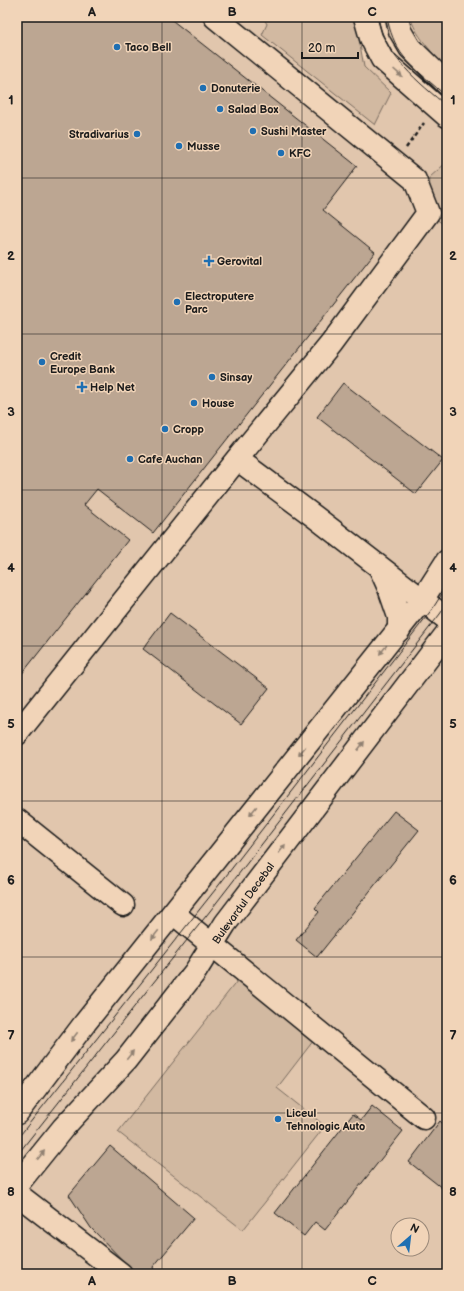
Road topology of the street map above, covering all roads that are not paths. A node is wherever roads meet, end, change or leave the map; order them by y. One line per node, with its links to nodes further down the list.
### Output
1 (215, 17): 6 (main road)
2 (365, 17): 5 (main road, one-way to 5)
3 (397, 17): 4 (main road)
4 (447, 84)
5 (441, 112)
6 (237, 459): 8 (main road); 13 (main road)
7 (447, 561): 9 (main road)
8 (379, 567): 9 (main road); 11 (main road)
9 (422, 600): 10 (main road); 11 (main road)
10 (447, 619)
11 (399, 630): 16 (main road, one-way to 16)
12 (447, 633): 17 (main road, Bulevardul Decebal, one-way to 12)
13 (17, 734)
14 (17, 820): 15 (main road)
15 (123, 905)
16 (173, 913): 17 (main road); 18 (main road, one-way to 18)
17 (212, 945): 19 (main road); 20 (main road, Bulevardul Decebal, one-way to 17)
18 (17, 1114)
19 (424, 1118)
20 (17, 1185)
21 (17, 1194): 22 (main road)
22 (121, 1274)

